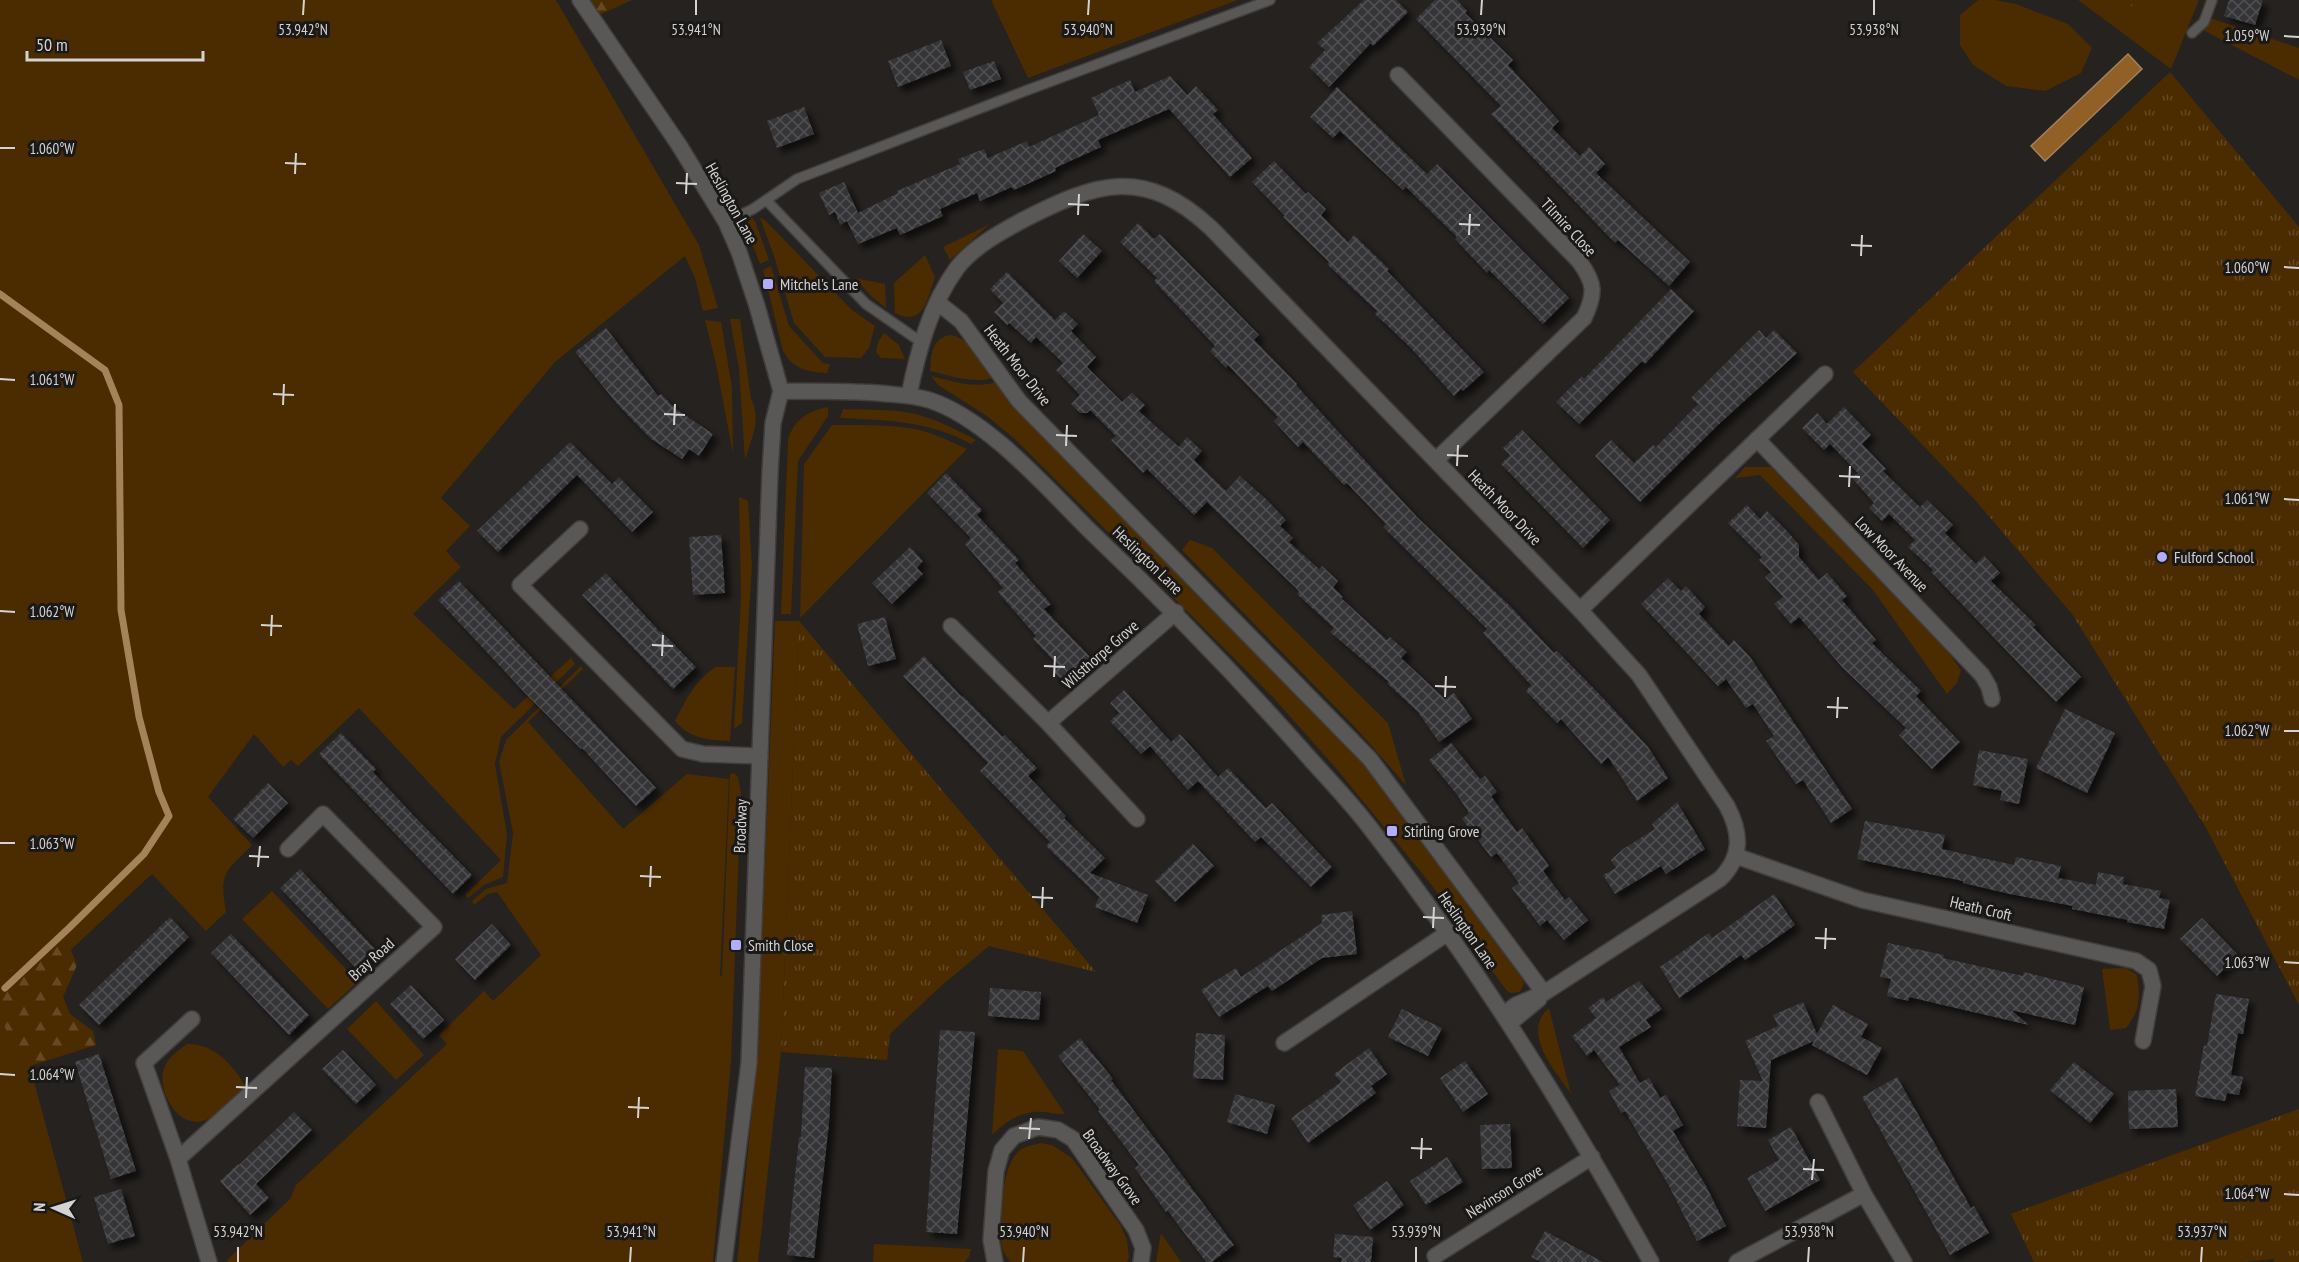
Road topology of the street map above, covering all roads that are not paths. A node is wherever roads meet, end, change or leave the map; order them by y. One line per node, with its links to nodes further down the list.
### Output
1 (580, 0): 7 (street, Heslington Lane)
2 (1270, 0): 6 (lane)
3 (2212, 0): 4 (lane)
4 (2192, 33)
5 (1398, 75): 14 (street, Tilmire Close)
6 (766, 200): 7 (lane); 9 (lane)
7 (726, 222): 11 (street, Heslington Lane)
8 (937, 302): 9 (street, Heath Moor Drive); 14 (street, Heath Moor Drive); 26 (street, Heath Moor Drive)
9 (921, 342): 12 (street, Heath Moor Drive)
10 (1825, 374): 13 (street)
11 (781, 391): 12 (street, Heslington Lane); 21 (street, Broadway)
12 (909, 395): 17 (street, Heslington Lane)
13 (1757, 439): 16 (street); 19 (street, Low Moor Avenue)
14 (1436, 460): 16 (street, Heath Moor Drive)
15 (580, 529): 21 (street)
16 (1580, 610): 24 (street, Heath Moor Drive)
17 (1176, 612): 20 (street, Wilsthorpe Grove); 25 (street, Heslington Lane)
18 (951, 626): 20 (street)
19 (1992, 699)
20 (1048, 723): 22 (street)
21 (760, 756): 37 (street, Broadway)
22 (1137, 819)
23 (288, 849): 33 (street, Bray Road)
24 (1736, 856): 26 (street); 29 (street, Heath Croft)
25 (1449, 932): 27 (street, Heslington Lane); 30 (street)
26 (1544, 993): 27 (street)
27 (1507, 1018): 32 (street, Heslington Lane)
28 (192, 1019): 33 (street)
29 (2143, 1041)
30 (1284, 1043)
31 (1818, 1102): 34 (street)
32 (1592, 1157): 35 (street, Nevinson Grove); 40 (street, Heslington Lane)
33 (178, 1159): 36 (street)
34 (1864, 1194): 41 (street); 42 (street)
35 (1435, 1256)
36 (209, 1262)
37 (724, 1262)
38 (995, 1262): 39 (street, Broadway Grove)
39 (1142, 1262)
40 (1651, 1262)
41 (1737, 1262)
42 (1904, 1262)

